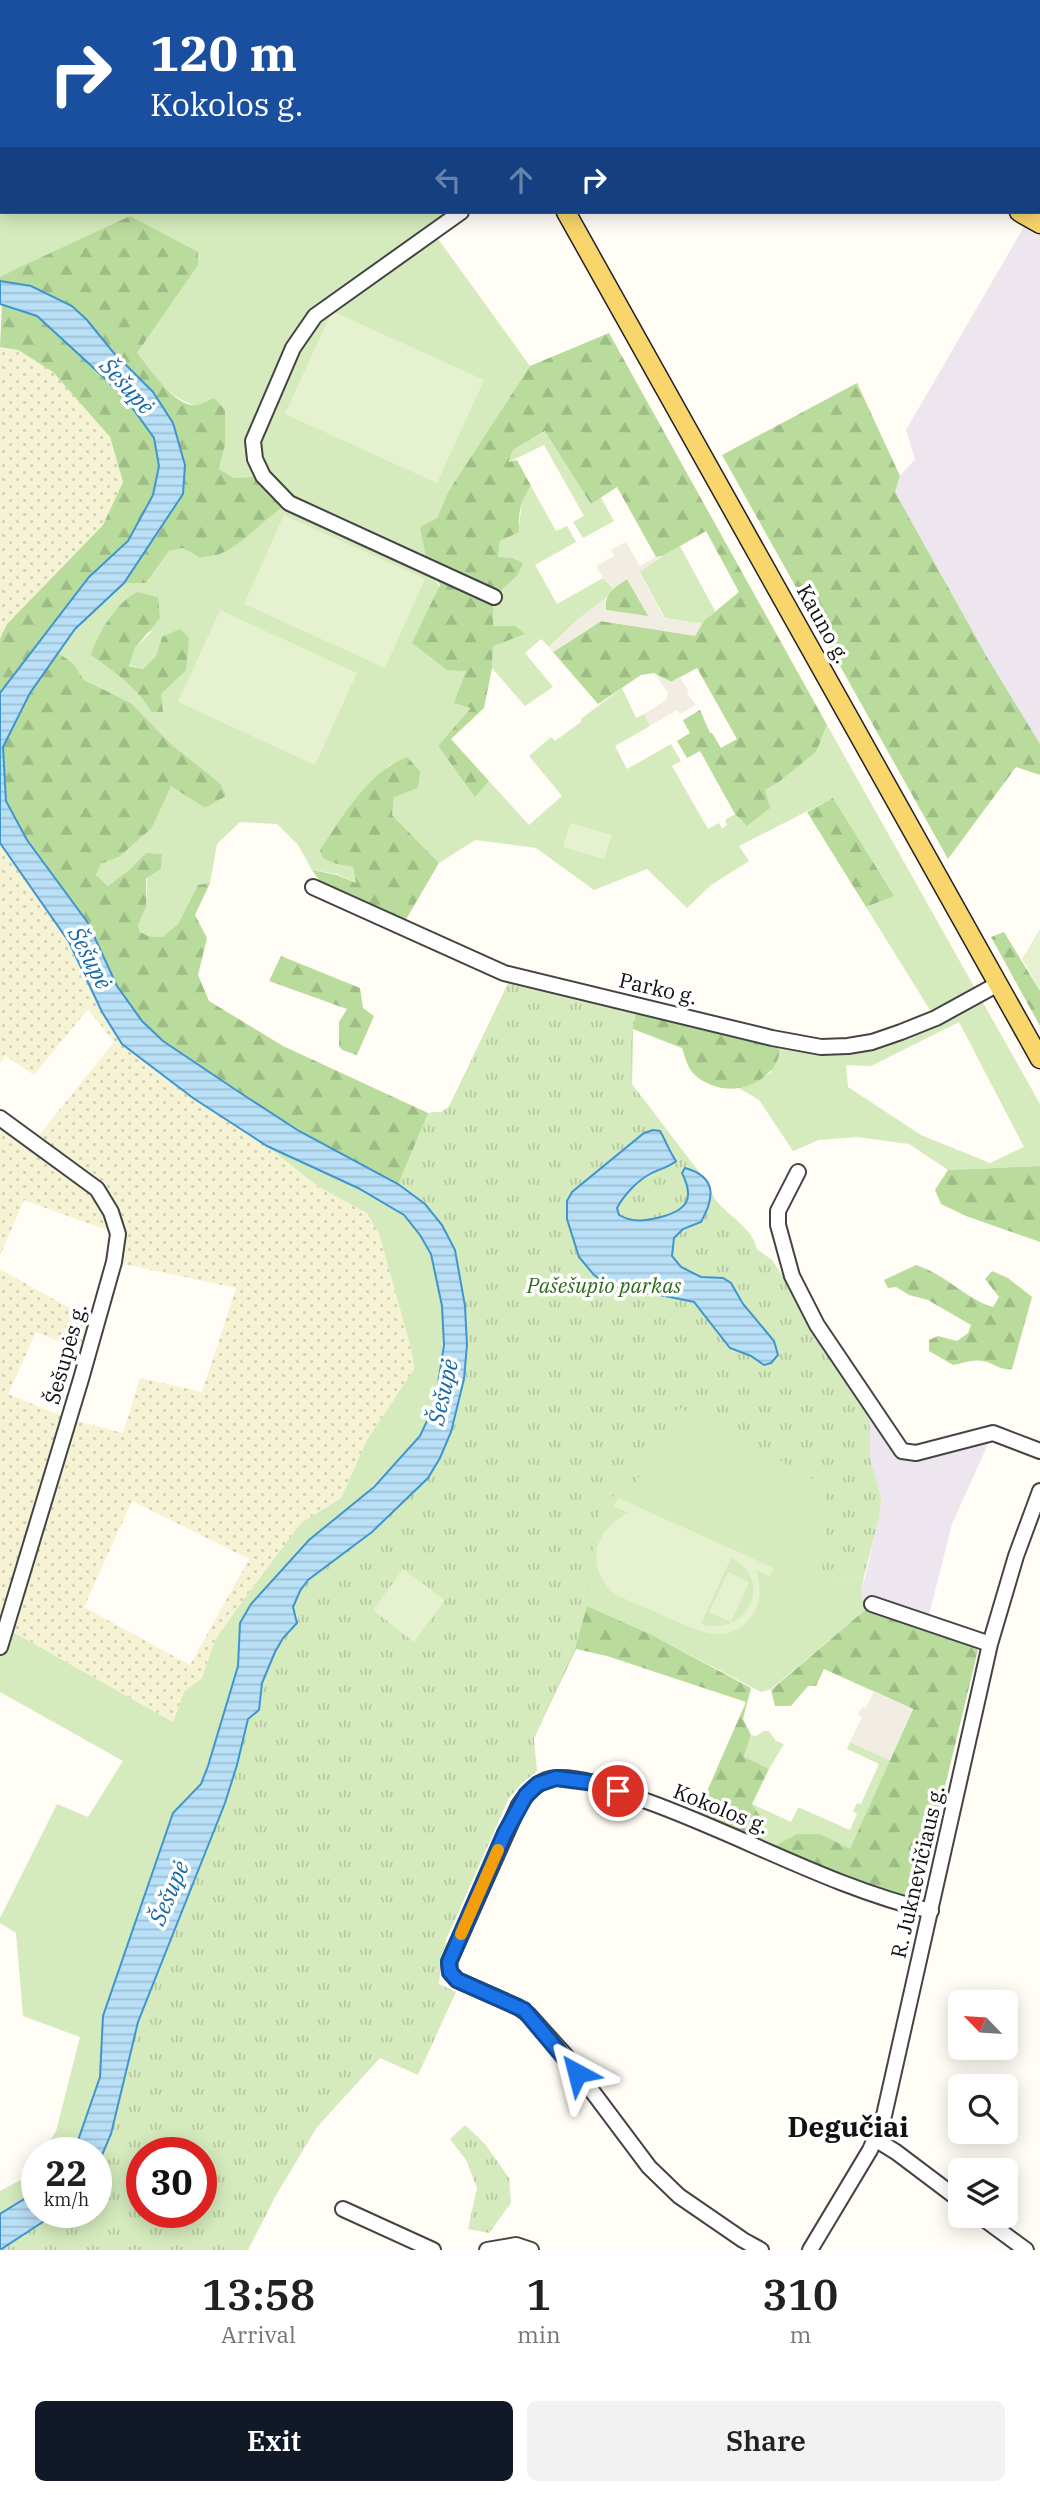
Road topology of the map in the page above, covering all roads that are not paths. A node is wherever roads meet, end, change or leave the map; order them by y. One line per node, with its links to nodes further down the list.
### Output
1 (458, 214): 5 (street)
2 (567, 214): 7 (main road, Kauno g.)
3 (1022, 214): 4 (main road)
4 (1040, 225)
5 (494, 597)
6 (313, 887): 7 (street, Parko g.)
7 (998, 984): 8 (main road, Kauno g.)
8 (1040, 1059)
9 (0, 1118): 15 (street, Šešupės g.)
10 (798, 1172): 11 (street)
11 (1040, 1451)
12 (1040, 1491): 14 (street, R. Juknevičiaus g.)
13 (872, 1604): 14 (street)
14 (990, 1644): 16 (street, R. Juknevičiaus g.)
15 (0, 1647)
16 (931, 1911): 17 (street, R. Juknevičiaus g.); 24 (street, Kokolos g.)
17 (875, 2139): 18 (street); 25 (street, R. Juknevičiaus g.)
18 (948, 2191)
19 (343, 2209): 21 (street)
20 (997, 2228): 26 (street)
21 (433, 2250)
22 (487, 2250): 23 (street)
23 (531, 2250)
24 (761, 2250)
25 (810, 2250)
26 (1026, 2250)

